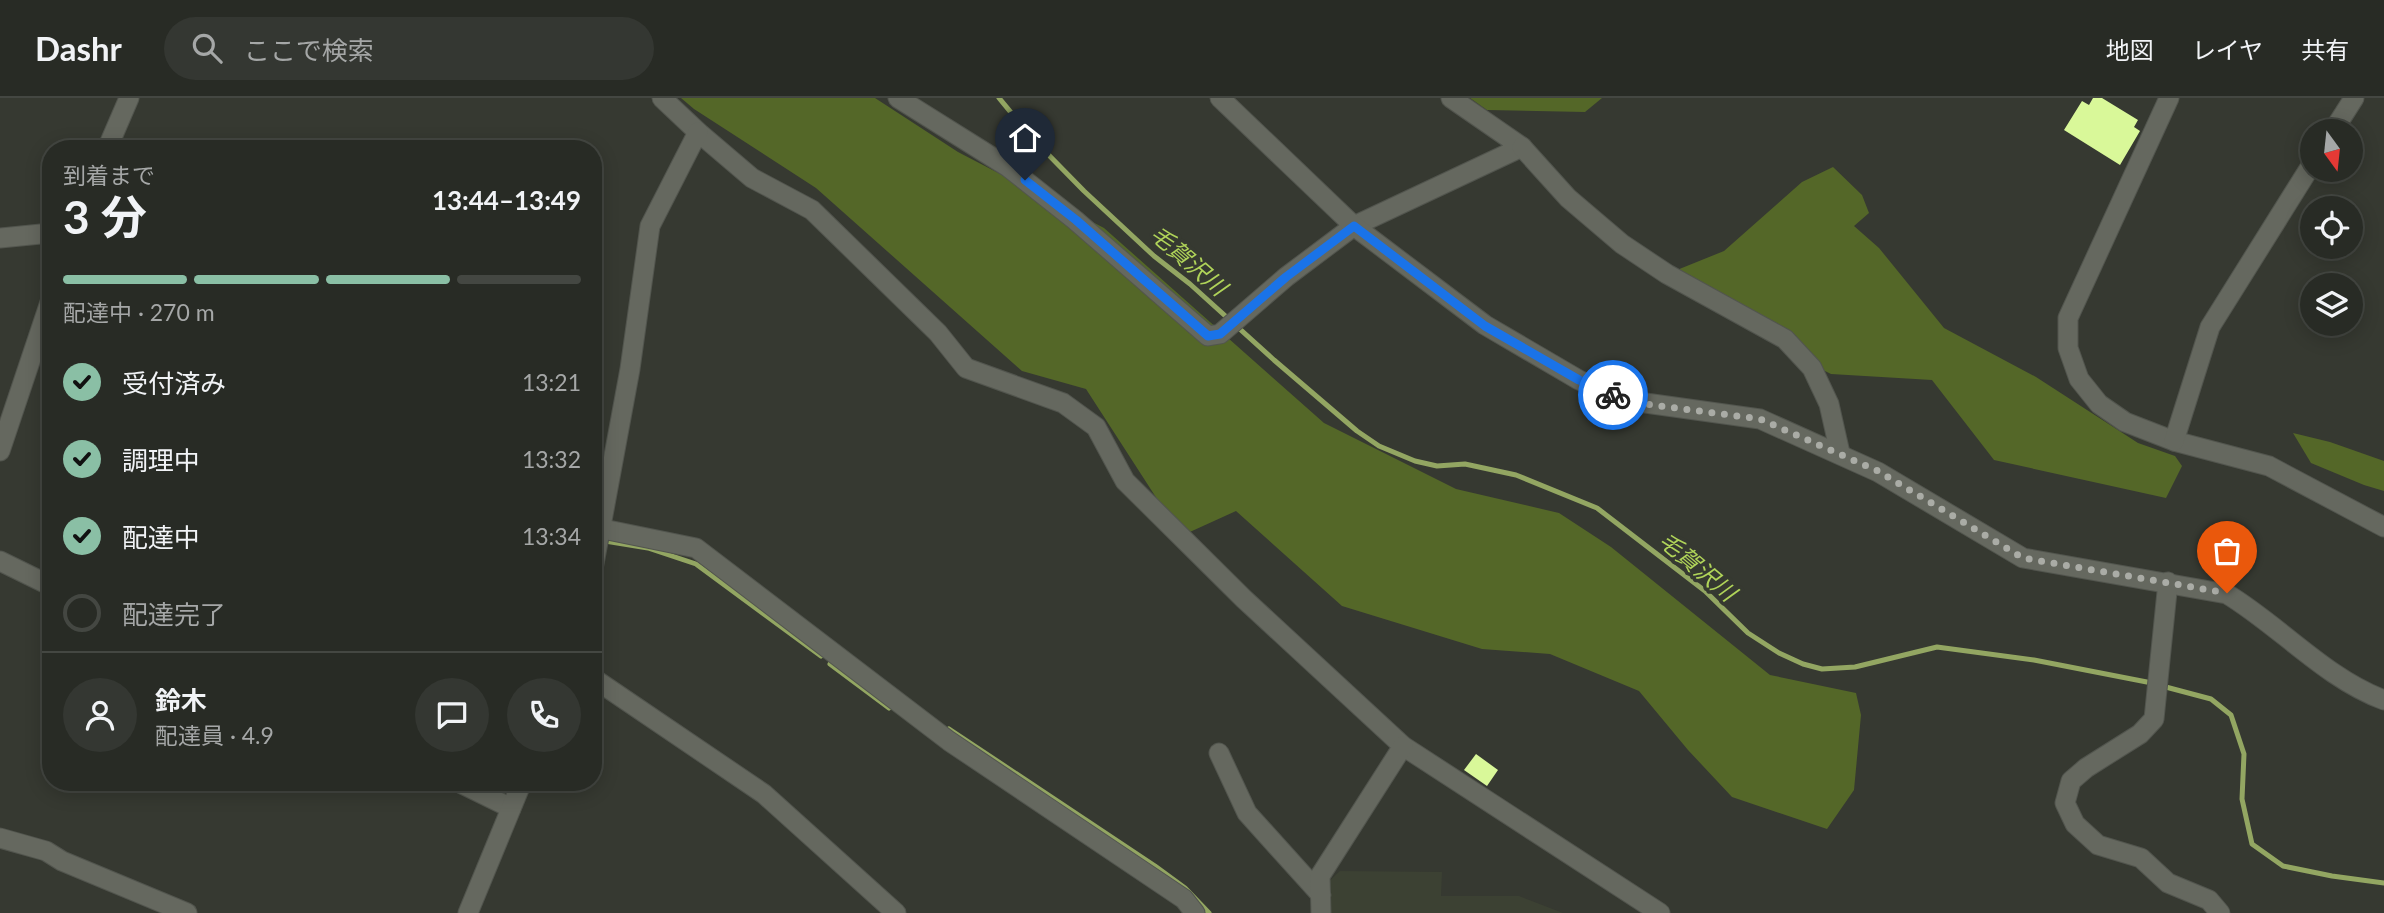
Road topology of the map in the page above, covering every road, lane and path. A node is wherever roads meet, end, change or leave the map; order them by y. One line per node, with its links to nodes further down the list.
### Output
1 (129, 98): 10 (street)
2 (663, 98): 9 (street)
3 (898, 98): 13 (street)
4 (1220, 98): 13 (street)
5 (1451, 98): 11 (street)
6 (2169, 98): 17 (street)
7 (2354, 98): 8 (street)
8 (2341, 119)
9 (698, 132): 20 (street); 28 (street)
10 (111, 140)
11 (1522, 147): 13 (street); 19 (street)
12 (2301, 182): 17 (street)
13 (1354, 226): 19 (street)
14 (42, 234): 15 (street)
15 (0, 238)
16 (42, 326): 18 (street)
17 (2174, 441): 21 (street)
18 (0, 451)
19 (1840, 453): 25 (street)
20 (602, 504)
21 (2384, 527)
22 (602, 529): 38 (street)
23 (0, 561): 24 (street)
24 (42, 582)
25 (2168, 582): 27 (street); 40 (street)
26 (602, 684): 37 (street)
27 (2384, 700)
28 (1403, 746): 34 (street); 39 (street)
29 (1219, 753): 34 (street)
30 (477, 791): 32 (street)
31 (518, 791): 32 (street)
32 (511, 807): 36 (street)
33 (0, 838): 35 (street)
34 (1321, 904)
35 (187, 913)
36 (468, 913)
37 (896, 913)
38 (1195, 913)
39 (1660, 913)
40 (2220, 913)

